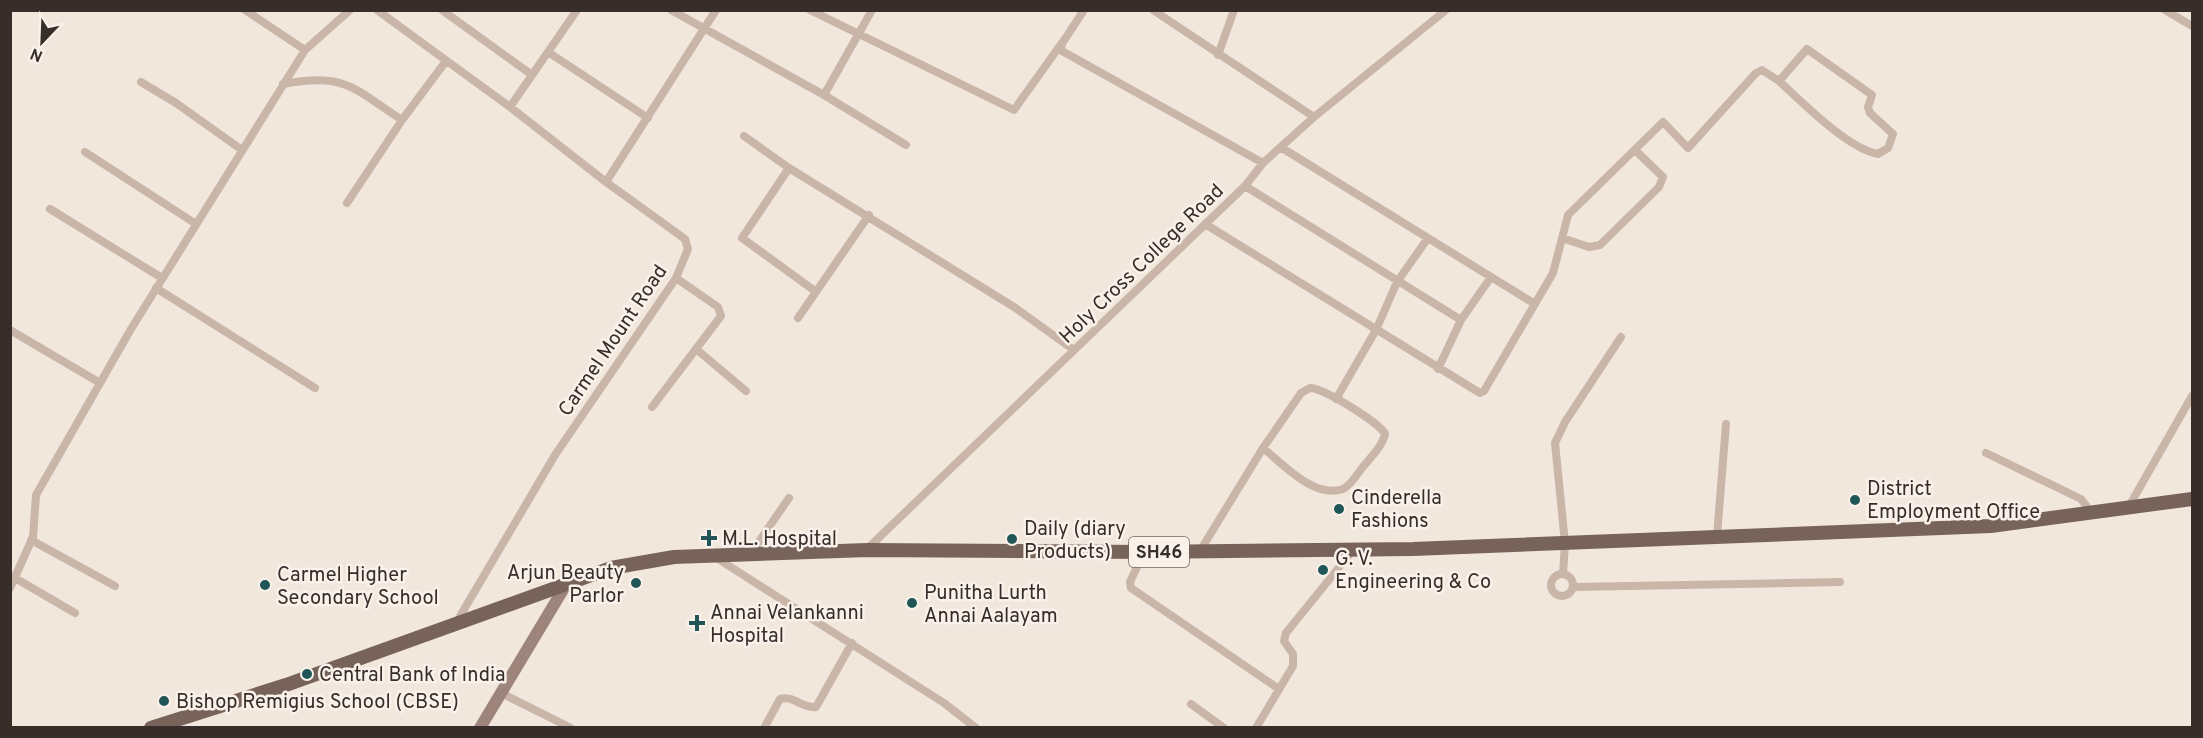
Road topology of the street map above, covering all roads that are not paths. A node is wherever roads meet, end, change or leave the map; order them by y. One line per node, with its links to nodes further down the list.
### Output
1 (245, 10): 20 (street)
2 (350, 10): 20 (street)
3 (377, 10): 23 (street, Carmel Mount Road)
4 (442, 10): 24 (street)
5 (577, 10): 21 (street)
6 (671, 10): 17 (street)
7 (717, 10): 17 (street)
8 (810, 10): 18 (street)
9 (872, 10): 18 (street)
10 (1084, 10): 19 (street)
11 (1153, 10): 15 (street)
12 (1234, 10): 22 (street)
13 (1446, 10): 30 (street, Holy Cross College Road)
14 (2165, 10): 16 (street)
15 (1166, 14): 22 (street)
16 (2193, 26)
17 (706, 28): 28 (street); 31 (street)
18 (859, 34): 19 (street); 28 (street)
19 (1064, 40): 39 (street)
20 (305, 50): 27 (street)
21 (548, 52): 24 (street); 31 (street)
22 (1218, 56): 30 (street)
23 (446, 62): 29 (street, Carmel Mount Road); 32 (street)
24 (532, 75): 29 (street)
25 (1779, 81): 25 (street); 37 (street)
26 (141, 82): 36 (street)
27 (283, 84): 32 (street); 36 (street)
28 (824, 95): 34 (street)
29 (510, 107): 41 (street, Carmel Mount Road)
30 (1314, 117): 35 (street, Holy Cross College Road)
31 (648, 118): 41 (street)
32 (402, 120): 43 (street)
33 (744, 136): 40 (street)
34 (906, 145)
35 (1282, 148): 39 (street, Holy Cross College Road); 48 (street)
36 (242, 150): 46 (street)
37 (1635, 150): 49 (street); 49 (street)
38 (85, 152): 46 (street)
39 (1263, 162): 42 (street, Holy Cross College Road)
40 (789, 168): 45 (street); 55 (street)
41 (606, 182): 52 (street, Carmel Mount Road)
42 (1245, 186): 47 (street, Holy Cross College Road); 53 (street)
43 (347, 203)
44 (50, 209): 51 (street)
45 (869, 215): 55 (street); 63 (street)
46 (196, 224): 51 (street)
47 (1205, 224): 60 (street); 63 (street, Holy Cross College Road)
48 (1428, 238): 50 (street); 53 (street)
49 (1562, 238): 56 (street)
50 (1491, 277): 56 (street); 58 (street)
51 (162, 278): 54 (street)
52 (676, 278): 62 (street); 95 (street, Carmel Mount Road)
53 (1396, 282): 58 (street); 60 (street)
54 (156, 288): 65 (street); 66 (street)
55 (815, 291): 57 (street)
56 (1535, 304): 64 (street)
57 (798, 318)
58 (1461, 320): 64 (street)
59 (10, 330): 65 (street)
60 (1376, 330): 64 (street); 69 (street)
61 (1621, 337): 80 (street)
62 (696, 349): 67 (street); 70 (street)
63 (1074, 350): 82 (street, Holy Cross College Road)
64 (1438, 369)
65 (100, 382): 79 (street)
66 (315, 388)
67 (746, 391)
68 (2193, 396): 76 (street)
69 (1336, 399): 72 (street); 72 (street)
70 (652, 407)
71 (1726, 424): 78 (street)
72 (1263, 448): 83 (street)
73 (1986, 453): 77 (street)
74 (789, 498): 85 (street)
75 (2193, 499): 76 (main road, SH46)
76 (2128, 508): 77 (main road, SH46)
77 (2091, 512): 78 (main road, SH46)
78 (1717, 536): 80 (main road, SH46)
79 (32, 540): 88 (street); 91 (street)
80 (1565, 543): 81 (main road, SH46); 87 (street)
81 (1354, 549): 83 (main road, SH46); 97 (street)
82 (867, 550): 84 (main road, SH46); 85 (main road, SH46)
83 (1200, 551): 84 (main road, SH46)
84 (1144, 552): 97 (street)
85 (751, 553): 86 (main road, SH46)
86 (712, 555): 90 (main road, SH46); 96 (street)
87 (1563, 574): 92 (street); 92 (street)
88 (15, 578): 93 (street); 94 (street)
89 (1840, 582): 92 (street)
90 (567, 583): 95 (main road, SH46); 98 (street)
91 (115, 586)
92 (1574, 587)
93 (10, 588)
94 (75, 613)
95 (456, 624): 100 (main road, SH46)
96 (852, 644): 103 (street); 104 (street)
97 (1279, 689): 106 (street)
98 (501, 693): 101 (street); 102 (street)
99 (1191, 704): 105 (street)
100 (151, 728)
101 (480, 728)
102 (571, 728)
103 (764, 728)
104 (976, 728)
105 (1224, 728)
106 (1256, 728)

